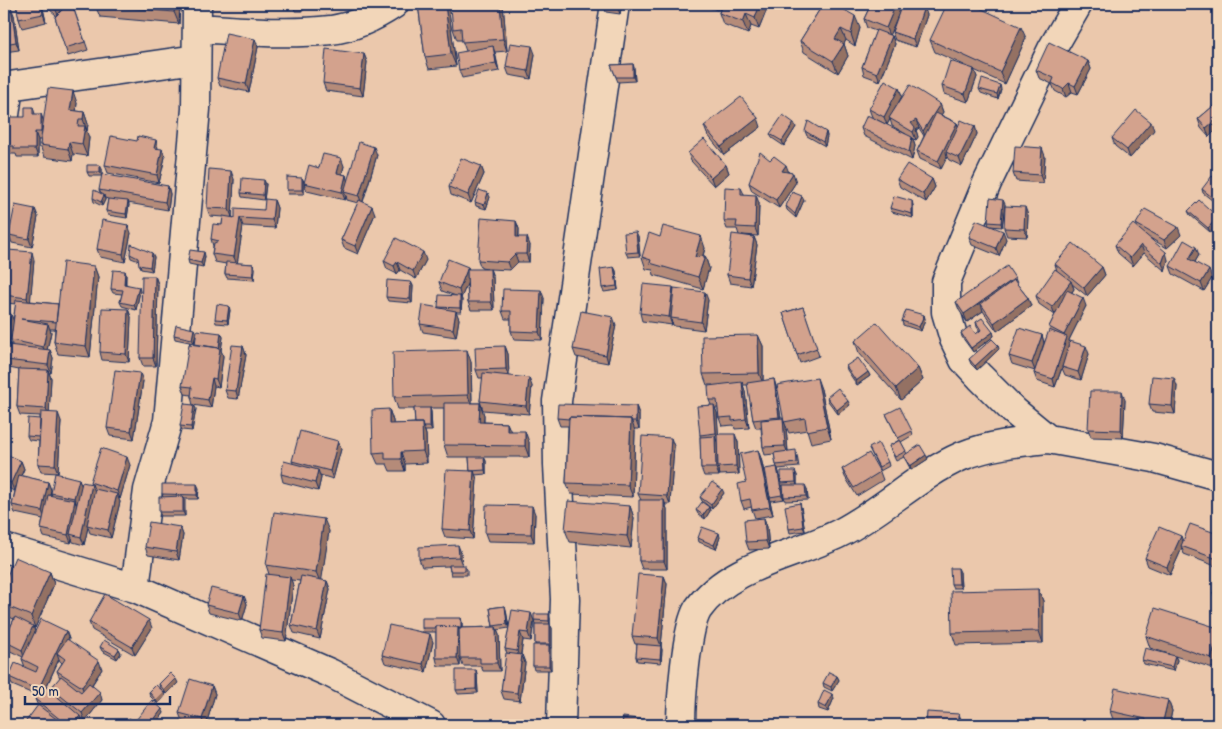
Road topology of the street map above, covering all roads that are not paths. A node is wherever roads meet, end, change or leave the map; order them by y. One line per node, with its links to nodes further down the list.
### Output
1 (394, 4): 4 (street)
2 (615, 4): 12 (street)
3 (1078, 4): 7 (street)
4 (197, 16): 5 (street)
5 (196, 59): 6 (street); 10 (street)
6 (4, 122)
7 (1048, 439): 8 (street); 13 (street)
8 (1218, 476)
9 (4, 548): 10 (street)
10 (134, 588): 11 (street)
11 (431, 725)
12 (561, 725)
13 (680, 725)

